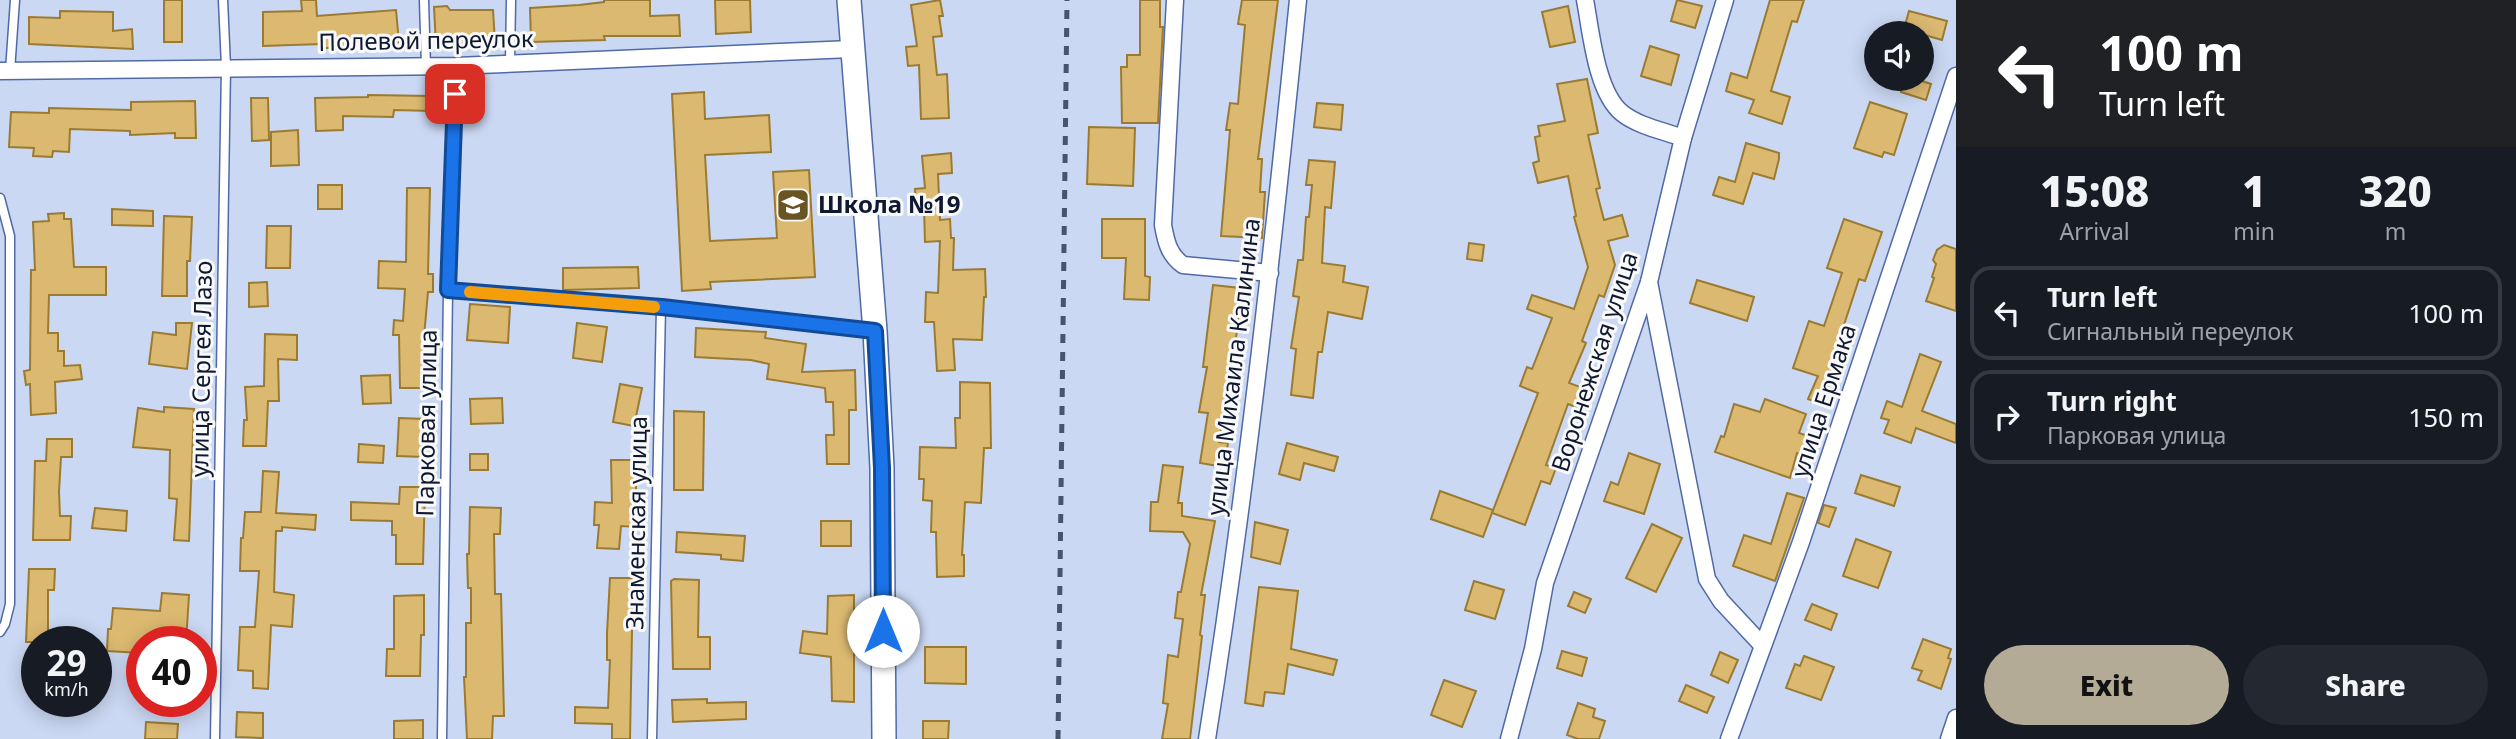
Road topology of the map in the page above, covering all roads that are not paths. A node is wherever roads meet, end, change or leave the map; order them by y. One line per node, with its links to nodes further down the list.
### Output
1 (15, 0): 15 (lane)
2 (223, 0): 14 (lane, улица Сергея Лазо)
3 (424, 0): 12 (lane)
4 (511, 0): 11 (lane)
5 (849, 0): 10 (street)
6 (1175, 0): 19 (street)
7 (1298, 0): 19 (street, улица Михаила Калинина)
8 (1585, 0): 17 (street)
9 (1725, 0): 17 (street, Воронежская улица)
10 (852, 49): 11 (street, Полевой переулок); 23 (street)
11 (510, 63): 13 (street, Полевой переулок)
12 (426, 66): 13 (street, Полевой переулок); 14 (street, Полевой переулок)
13 (456, 66): 21 (lane, Парковая улица)
14 (226, 67): 15 (street, Полевой переулок); 29 (lane, улица Сергея Лазо)
15 (5, 71)
16 (1956, 76): 27 (street, улица Ермака)
17 (1684, 138): 20 (street, Воронежская улица)
18 (0, 198): 25 (lane)
19 (1270, 273): 33 (street, улица Михаила Калинина)
20 (1649, 282): 27 (street); 34 (street, Воронежская улица)
21 (448, 290): 22 (lane); 30 (lane, Парковая улица)
22 (662, 307): 23 (lane); 31 (lane, Знаменская улица)
23 (875, 331): 32 (street)
24 (0, 374): 25 (lane)
25 (10, 375): 26 (lane)
26 (0, 632)
27 (1762, 645): 35 (street, улица Ермака)
28 (1956, 718): 36 (street)
29 (215, 739)
30 (442, 739)
31 (652, 739)
32 (884, 739)
33 (1207, 739)
34 (1509, 739)
35 (1729, 739)
36 (1949, 739)

